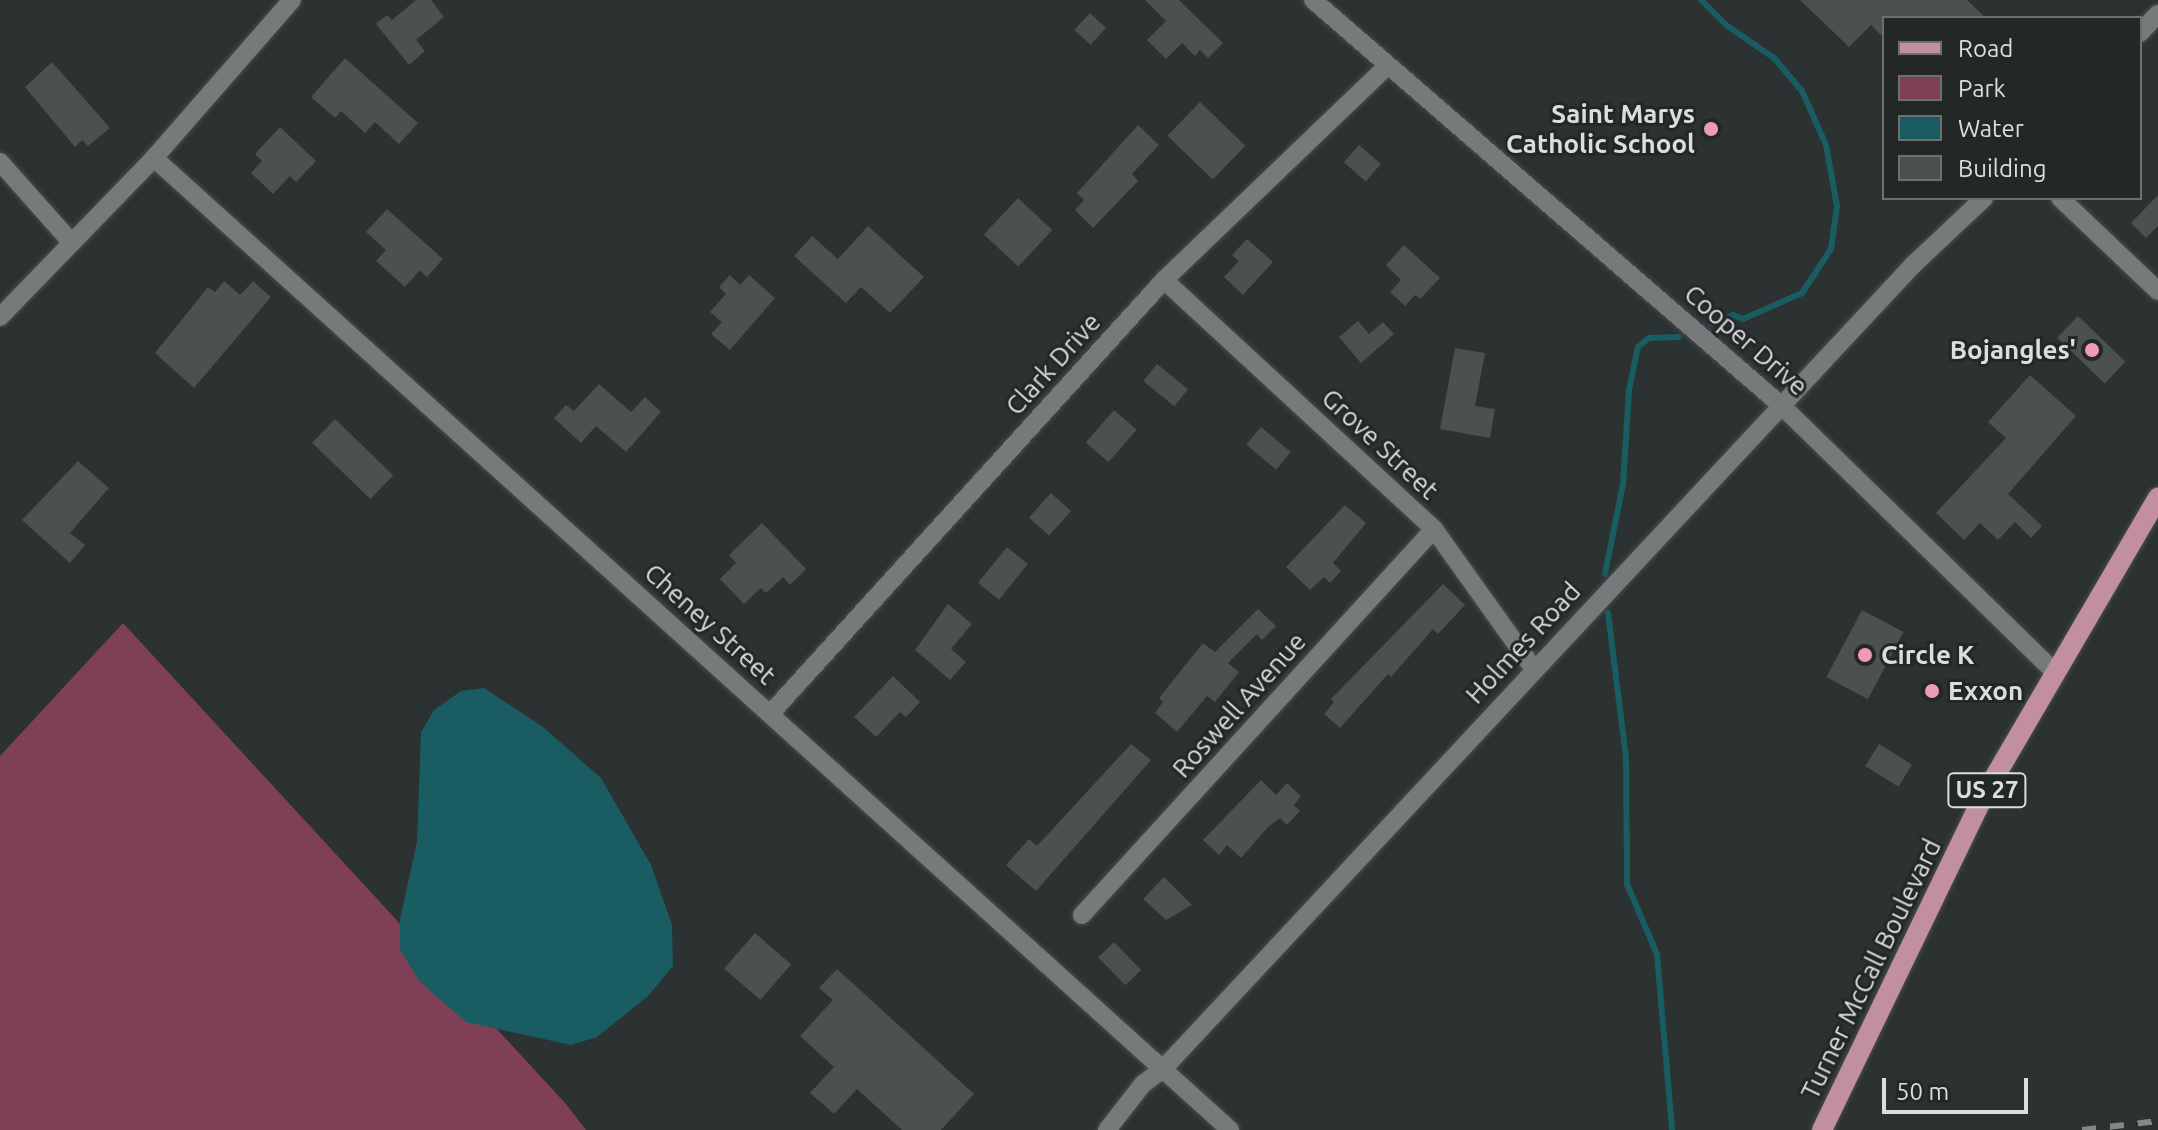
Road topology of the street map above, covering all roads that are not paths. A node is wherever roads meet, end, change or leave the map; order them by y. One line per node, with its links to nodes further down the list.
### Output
1 (292, 0): 6 (street)
2 (1313, 0): 5 (street, Cooper Drive)
3 (2158, 14): 4 (street)
4 (2142, 31)
5 (1388, 65): 11 (street, Clark Drive); 14 (street, Cooper Drive)
6 (154, 158): 10 (street); 19 (street, Cheney Street)
7 (0, 162): 10 (street)
8 (1982, 200): 14 (street, Holmes Road)
9 (2062, 200): 12 (street)
10 (72, 243): 13 (street)
11 (1164, 280): 16 (street, Grove Street); 19 (street, Clark Drive)
12 (2158, 291)
13 (0, 317)
14 (1783, 407): 17 (street, Holmes Road); 18 (street, Cooper Drive)
15 (2158, 497): 18 (main road, Turner McCall Boulevard / US 27)
16 (1434, 529): 17 (street, Grove Street); 20 (street, Roswell Avenue)
17 (1534, 669): 21 (street, Holmes Road)
18 (2054, 671): 24 (main road, Turner McCall Boulevard / US 27)
19 (771, 713): 21 (street, Cheney Street)
20 (1082, 915)
21 (1163, 1069): 22 (street, Holmes Road); 23 (street, Cheney Street)
22 (1107, 1130)
23 (1230, 1130)
24 (1822, 1130)

